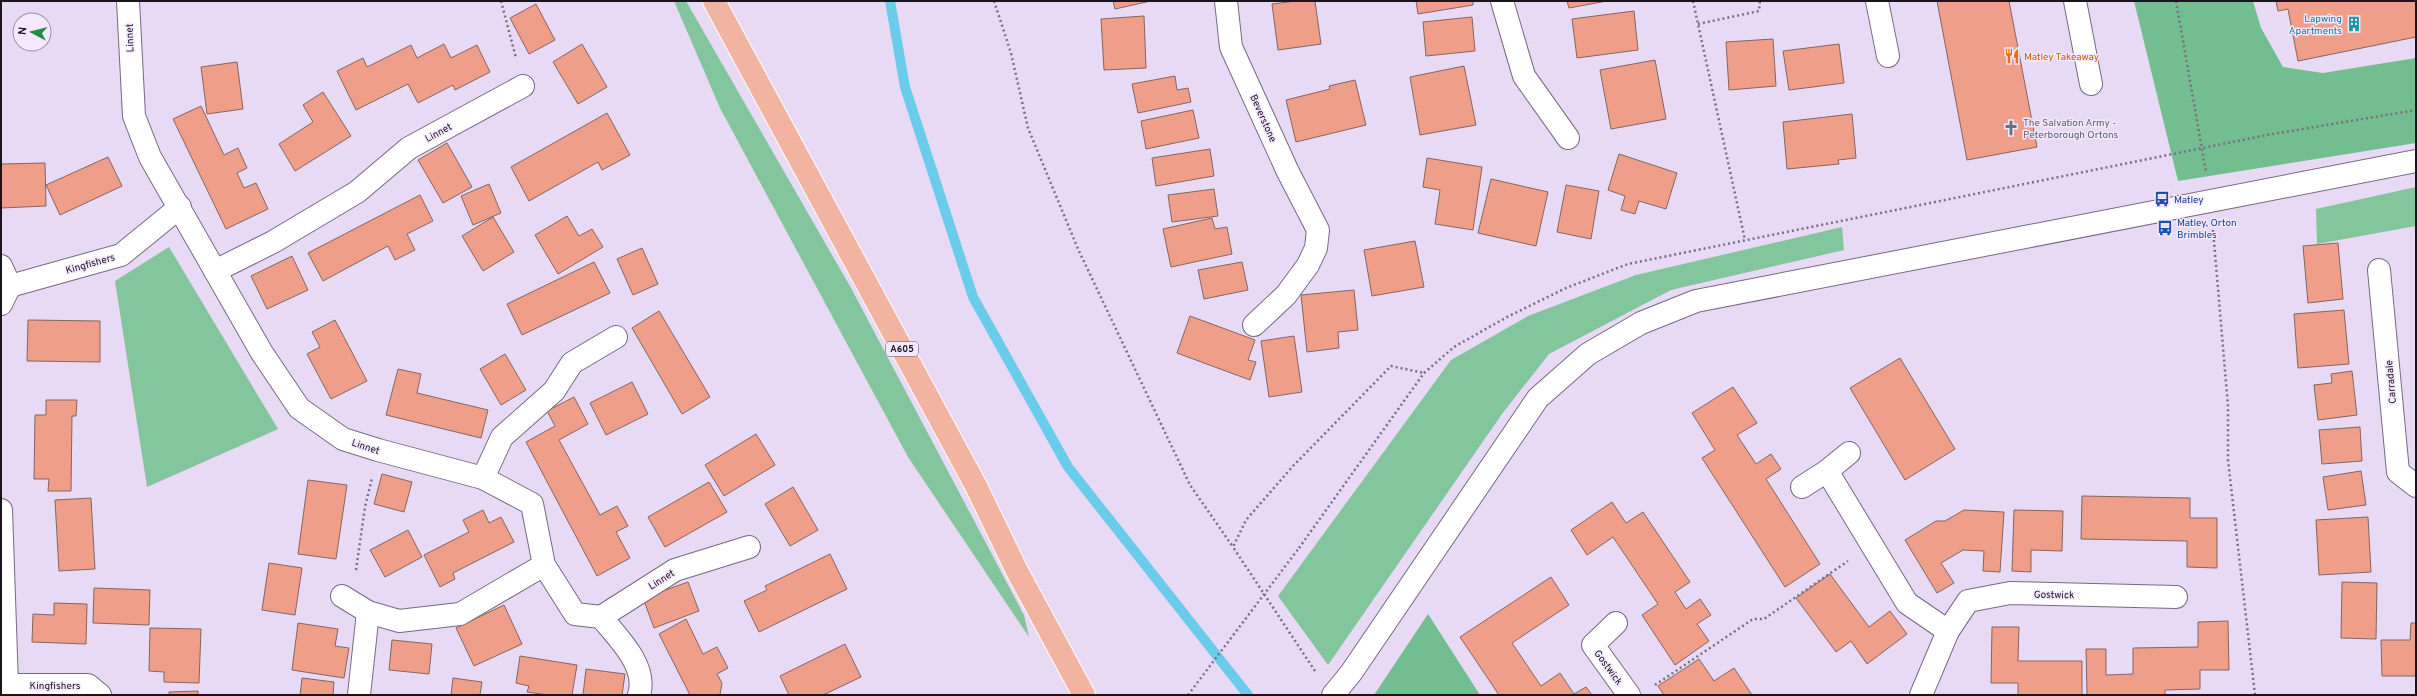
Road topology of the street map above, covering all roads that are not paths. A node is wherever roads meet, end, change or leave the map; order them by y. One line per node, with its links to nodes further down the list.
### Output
1 (128, 1): 12 (street, Linnet)
2 (714, 1): 35 (main road, A605)
3 (1226, 1): 17 (street, Beverstone)
4 (1502, 1): 10 (street)
5 (1877, 1): 7 (street)
6 (2075, 1): 8 (street)
7 (1888, 56)
8 (2091, 84)
9 (523, 86): 15 (street, Linnet)
10 (1568, 138)
11 (2416, 161): 36 (street)
12 (180, 207): 15 (street, Linnet); 16 (street, Kingfishers)
13 (1, 266): 16 (street, Kingfishers)
14 (2379, 270): 22 (street, Carradale)
15 (215, 271): 21 (street, Linnet)
16 (6, 295)
17 (1254, 325)
18 (616, 338): 21 (street)
19 (1849, 453): 20 (street)
20 (1827, 471): 23 (street); 30 (street)
21 (483, 478): 26 (street, Linnet)
22 (2416, 486)
23 (1802, 487)
24 (1, 510): 31 (street, Kingfishers)
25 (749, 547): 28 (street, Linnet)
26 (544, 565): 28 (street, Linnet); 33 (street)
27 (2176, 597): 30 (street, Gostwick)
28 (602, 617): 34 (street)
29 (1616, 623): 37 (street, Gostwick)
30 (1948, 630): 38 (street, Gostwick)
31 (4, 685): 32 (street, Kingfishers)
32 (100, 695)
33 (359, 695)
34 (639, 695)
35 (1084, 695)
36 (1333, 695)
37 (1629, 695)
38 (1921, 695)

